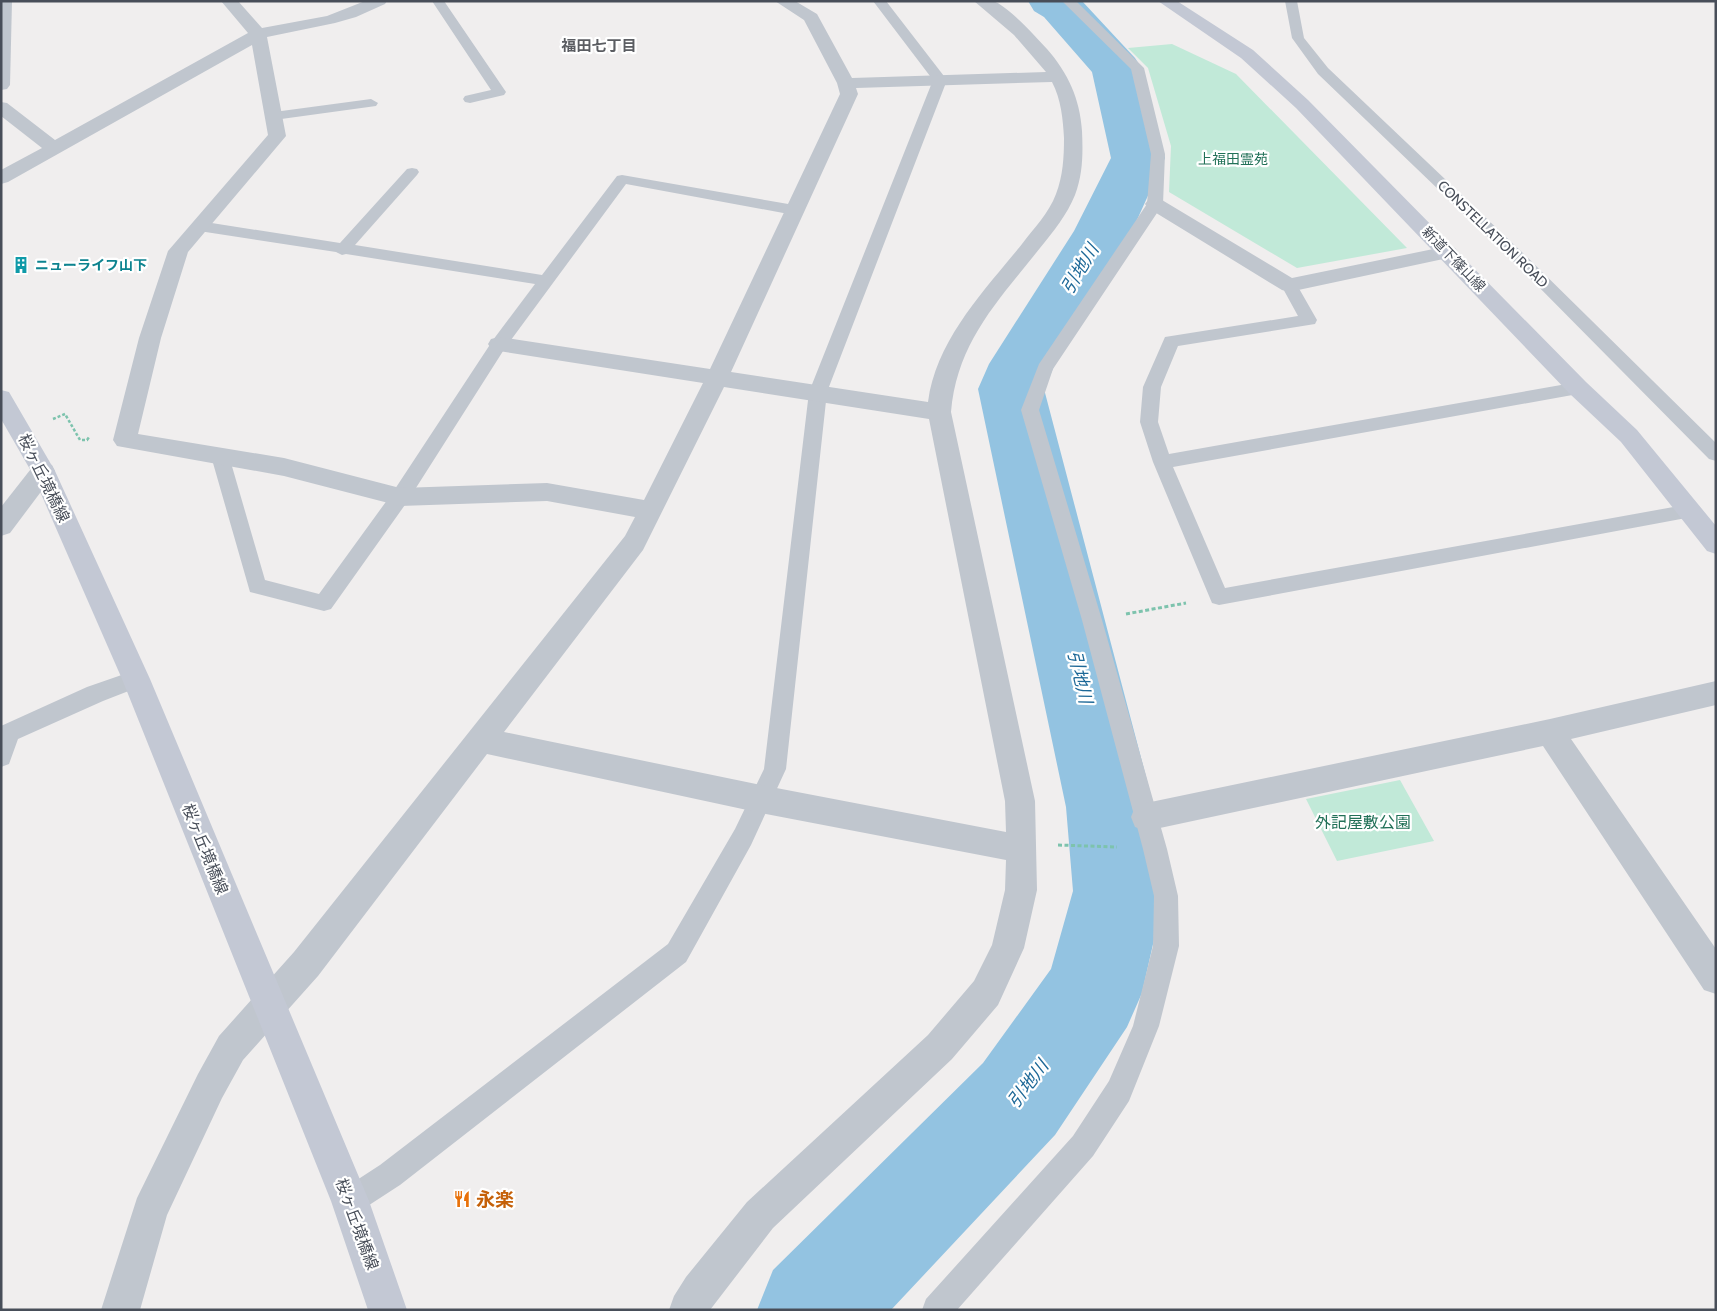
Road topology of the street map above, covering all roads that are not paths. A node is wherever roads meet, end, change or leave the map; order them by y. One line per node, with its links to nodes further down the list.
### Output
1 (229, 1): 11 (street)
2 (379, 1): 11 (street)
3 (438, 1): 16 (lane)
4 (783, 1): 14 (street)
5 (879, 1): 13 (lane)
6 (982, 1): 12 (street)
7 (1068, 1): 23 (lane)
8 (1166, 1): 27 (street, 新道下篠山線)
9 (1291, 1): 36 (lane, CONSTELLATION ROAD)
10 (3, 10): 15 (street)
11 (258, 34): 19 (street); 20 (street)
12 (1057, 77): 13 (street); 35 (street)
13 (940, 80): 14 (street); 33 (lane)
14 (846, 83): 24 (street)
15 (1, 84)
16 (470, 99)
17 (371, 103): 19 (lane)
18 (1, 107): 20 (street)
19 (274, 116): 25 (street)
20 (54, 148): 22 (street)
21 (412, 172): 26 (lane)
22 (1, 178)
23 (1155, 204): 29 (street); 51 (lane)
24 (794, 210): 28 (lane); 31 (street)
25 (198, 226): 26 (lane); 37 (street)
26 (342, 250): 28 (lane)
27 (1448, 252): 29 (street); 32 (street, 新道下篠山線)
28 (544, 280): 30 (lane)
29 (1289, 285): 38 (lane)
30 (499, 344): 31 (street); 40 (lane)
31 (716, 377): 33 (street); 41 (street)
32 (1578, 388): 38 (lane); 42 (street, 新道下篠山線)
33 (818, 392): 35 (street); 50 (lane)
34 (1, 398): 39 (street, 桜ヶ丘境橋線)
35 (939, 412): 52 (street)
36 (1716, 454)
37 (220, 456): 40 (street); 40 (lane)
38 (1162, 462): 42 (lane)
39 (43, 471): 43 (street); 45 (street, 桜ヶ丘境橋線)
40 (400, 497): 41 (street)
41 (651, 511): 48 (street)
42 (1690, 511): 44 (street, 新道下篠山線)
43 (1, 526)
44 (1716, 544)
45 (136, 679): 49 (lane); 54 (street, 桜ヶ丘境橋線)
46 (1716, 692): 47 (street)
47 (1550, 732): 51 (street); 53 (street)
48 (482, 740): 50 (street); 54 (street)
49 (1, 757)
50 (761, 799): 52 (street); 55 (lane)
51 (1146, 817): 59 (lane)
52 (1022, 849): 58 (street)
53 (1716, 978)
54 (269, 1004): 55 (street, 桜ヶ丘境橋線); 56 (street)
55 (350, 1201): 57 (street, 桜ヶ丘境橋線)
56 (120, 1310)
57 (388, 1310)
58 (688, 1310)
59 (936, 1310)

